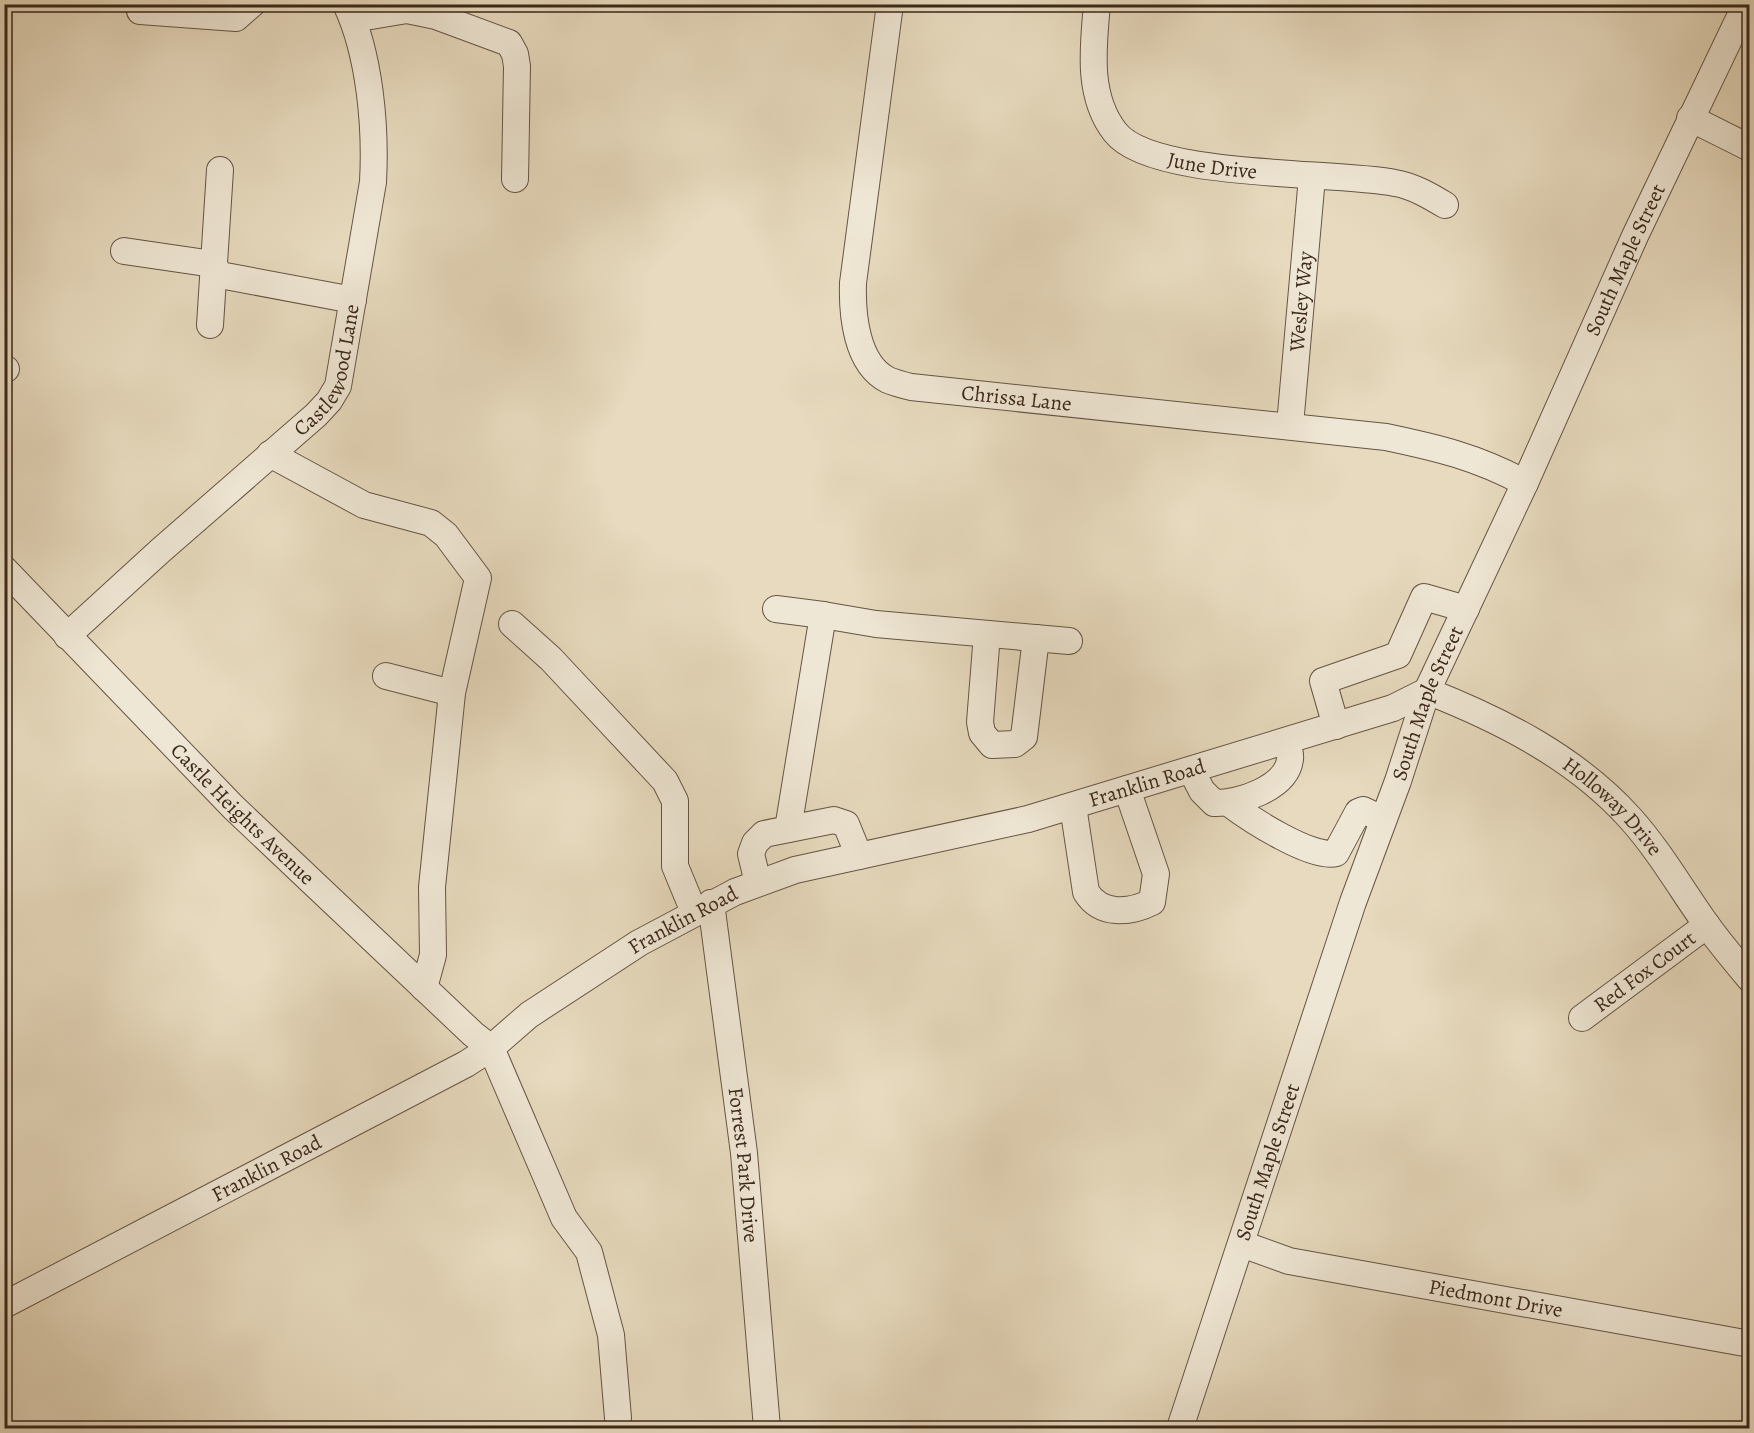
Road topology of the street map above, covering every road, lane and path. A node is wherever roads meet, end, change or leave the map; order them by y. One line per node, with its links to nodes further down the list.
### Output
1 (252, 4): 5 (street)
2 (890, 4): 17 (street, Chrissa Lane)
3 (1097, 4): 10 (street, June Drive)
4 (1742, 10): 7 (street, South Maple Street)
5 (140, 11)
6 (350, 12): 11 (street); 15 (street, Castlewood Lane)
7 (1690, 118): 8 (street); 19 (street, South Maple Street)
8 (1749, 148)
9 (220, 170): 14 (street)
10 (1312, 177): 12 (street, June Drive); 17 (street, Wesley Way)
11 (515, 179)
12 (1445, 205)
13 (124, 250): 14 (street)
14 (213, 264): 15 (street); 16 (street)
15 (353, 300): 18 (street, Castlewood Lane)
16 (210, 325)
17 (1290, 425): 19 (street, Chrissa Lane)
18 (270, 454): 26 (street, Castlewood Lane); 31 (street)
19 (1526, 483): 22 (street, South Maple Street)
20 (7, 576): 26 (street, Castle Heights Avenue)
21 (776, 609): 23 (street)
22 (1466, 609): 30 (street, South Maple Street); 32 (street)
23 (823, 615): 25 (street); 39 (street)
24 (512, 624): 42 (street, Forrest Park Drive)
25 (987, 634): 27 (street); 27 (street)
26 (68, 636): 45 (street, Castle Heights Avenue)
27 (1036, 638): 28 (street)
28 (1069, 641)
29 (386, 676): 31 (street)
30 (1427, 691): 32 (street, Franklin Road); 38 (street, South Maple Street); 43 (street, Holloway Drive)
31 (452, 693): 45 (street)
32 (1336, 726): 33 (street, Franklin Road)
33 (1286, 741): 34 (street, Franklin Road); 36 (street)
34 (1191, 770): 35 (street, Franklin Road); 36 (street)
35 (1126, 789): 37 (street, Franklin Road); 37 (street)
36 (1230, 804): 38 (street)
37 (1073, 806): 40 (street, Franklin Road)
38 (1383, 819): 48 (street, South Maple Street)
39 (788, 829): 40 (street); 41 (street)
40 (860, 856): 41 (street, Franklin Road)
41 (758, 883): 42 (street, Franklin Road)
42 (702, 907): 47 (street, Franklin Road); 52 (street, Forrest Park Drive)
43 (1707, 925): 44 (street, Holloway Drive); 46 (street, Red Fox Court)
44 (1749, 979)
45 (424, 988): 47 (street, Castle Heights Avenue)
46 (1582, 1018)
47 (491, 1048): 49 (street, Franklin Road); 51 (street)
48 (1242, 1244): 50 (street, Piedmont Drive); 53 (street, South Maple Street)
49 (4, 1305)
50 (1749, 1344)
51 (618, 1418)
52 (767, 1428)
53 (1180, 1428)

